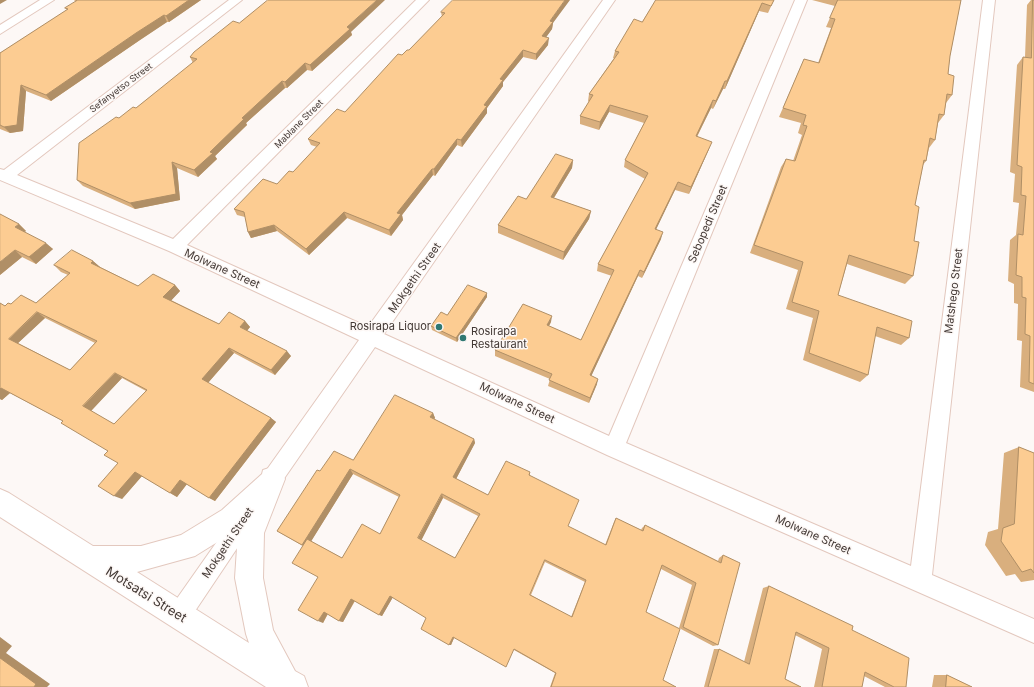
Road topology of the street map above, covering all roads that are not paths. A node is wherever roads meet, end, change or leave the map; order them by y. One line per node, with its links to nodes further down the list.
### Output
1 (48, 0): 7 (street)
2 (236, 0): 8 (street, Sefanyetso Street)
3 (423, 0): 9 (street, Mablane Street)
4 (609, 0): 10 (street, Mokgethi Street)
5 (801, 0): 11 (street, Sebopedi Street)
6 (989, 0): 15 (street, Matshego Street)
7 (0, 30)
8 (3, 175): 9 (street, Molwane Street)
9 (175, 247): 10 (street, Molwane Street)
10 (373, 337): 11 (street, Molwane Street); 12 (street, Mokgethi Street)
11 (614, 448): 15 (street, Molwane Street)
12 (272, 479): 14 (street); 16 (street, Mokgethi Street); 18 (street)
13 (0, 502): 14 (street, Motsatsi Street)
14 (90, 559): 16 (street, Motsatsi Street)
15 (920, 581): 17 (street, Molwane Street)
16 (179, 615): 18 (street, Motsatsi Street)
17 (1034, 631)
18 (289, 685)

